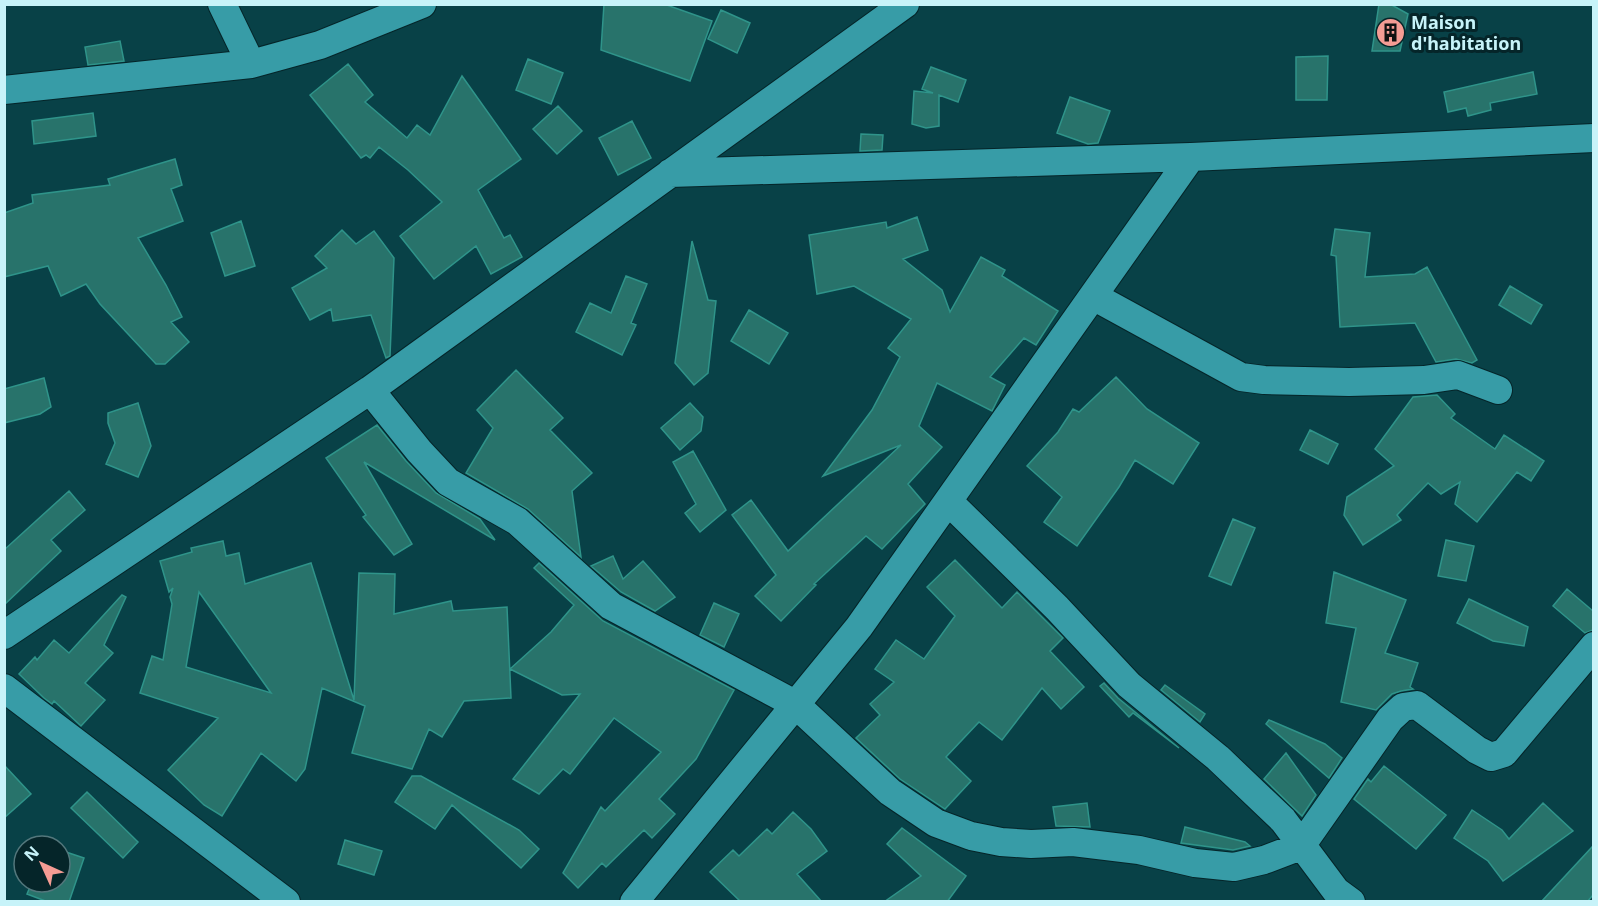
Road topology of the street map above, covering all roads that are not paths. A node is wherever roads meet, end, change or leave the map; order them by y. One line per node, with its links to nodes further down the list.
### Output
1 (222, 4): 4 (street)
2 (422, 4): 4 (street)
3 (905, 4): 8 (street)
4 (251, 64): 5 (street)
5 (4, 90)
6 (1593, 138): 7 (street)
7 (1191, 157): 8 (street); 9 (street)
8 (670, 172): 10 (street)
9 (1093, 296): 11 (street); 12 (street)
10 (370, 390): 13 (street); 16 (street)
11 (1498, 390)
12 (948, 501): 16 (street); 17 (street)
13 (4, 635)
14 (1593, 646): 17 (street)
15 (4, 688): 18 (street)
16 (795, 704): 17 (street); 19 (street)
17 (1301, 846): 20 (street)
18 (286, 902)
19 (634, 902)
20 (1352, 902)

